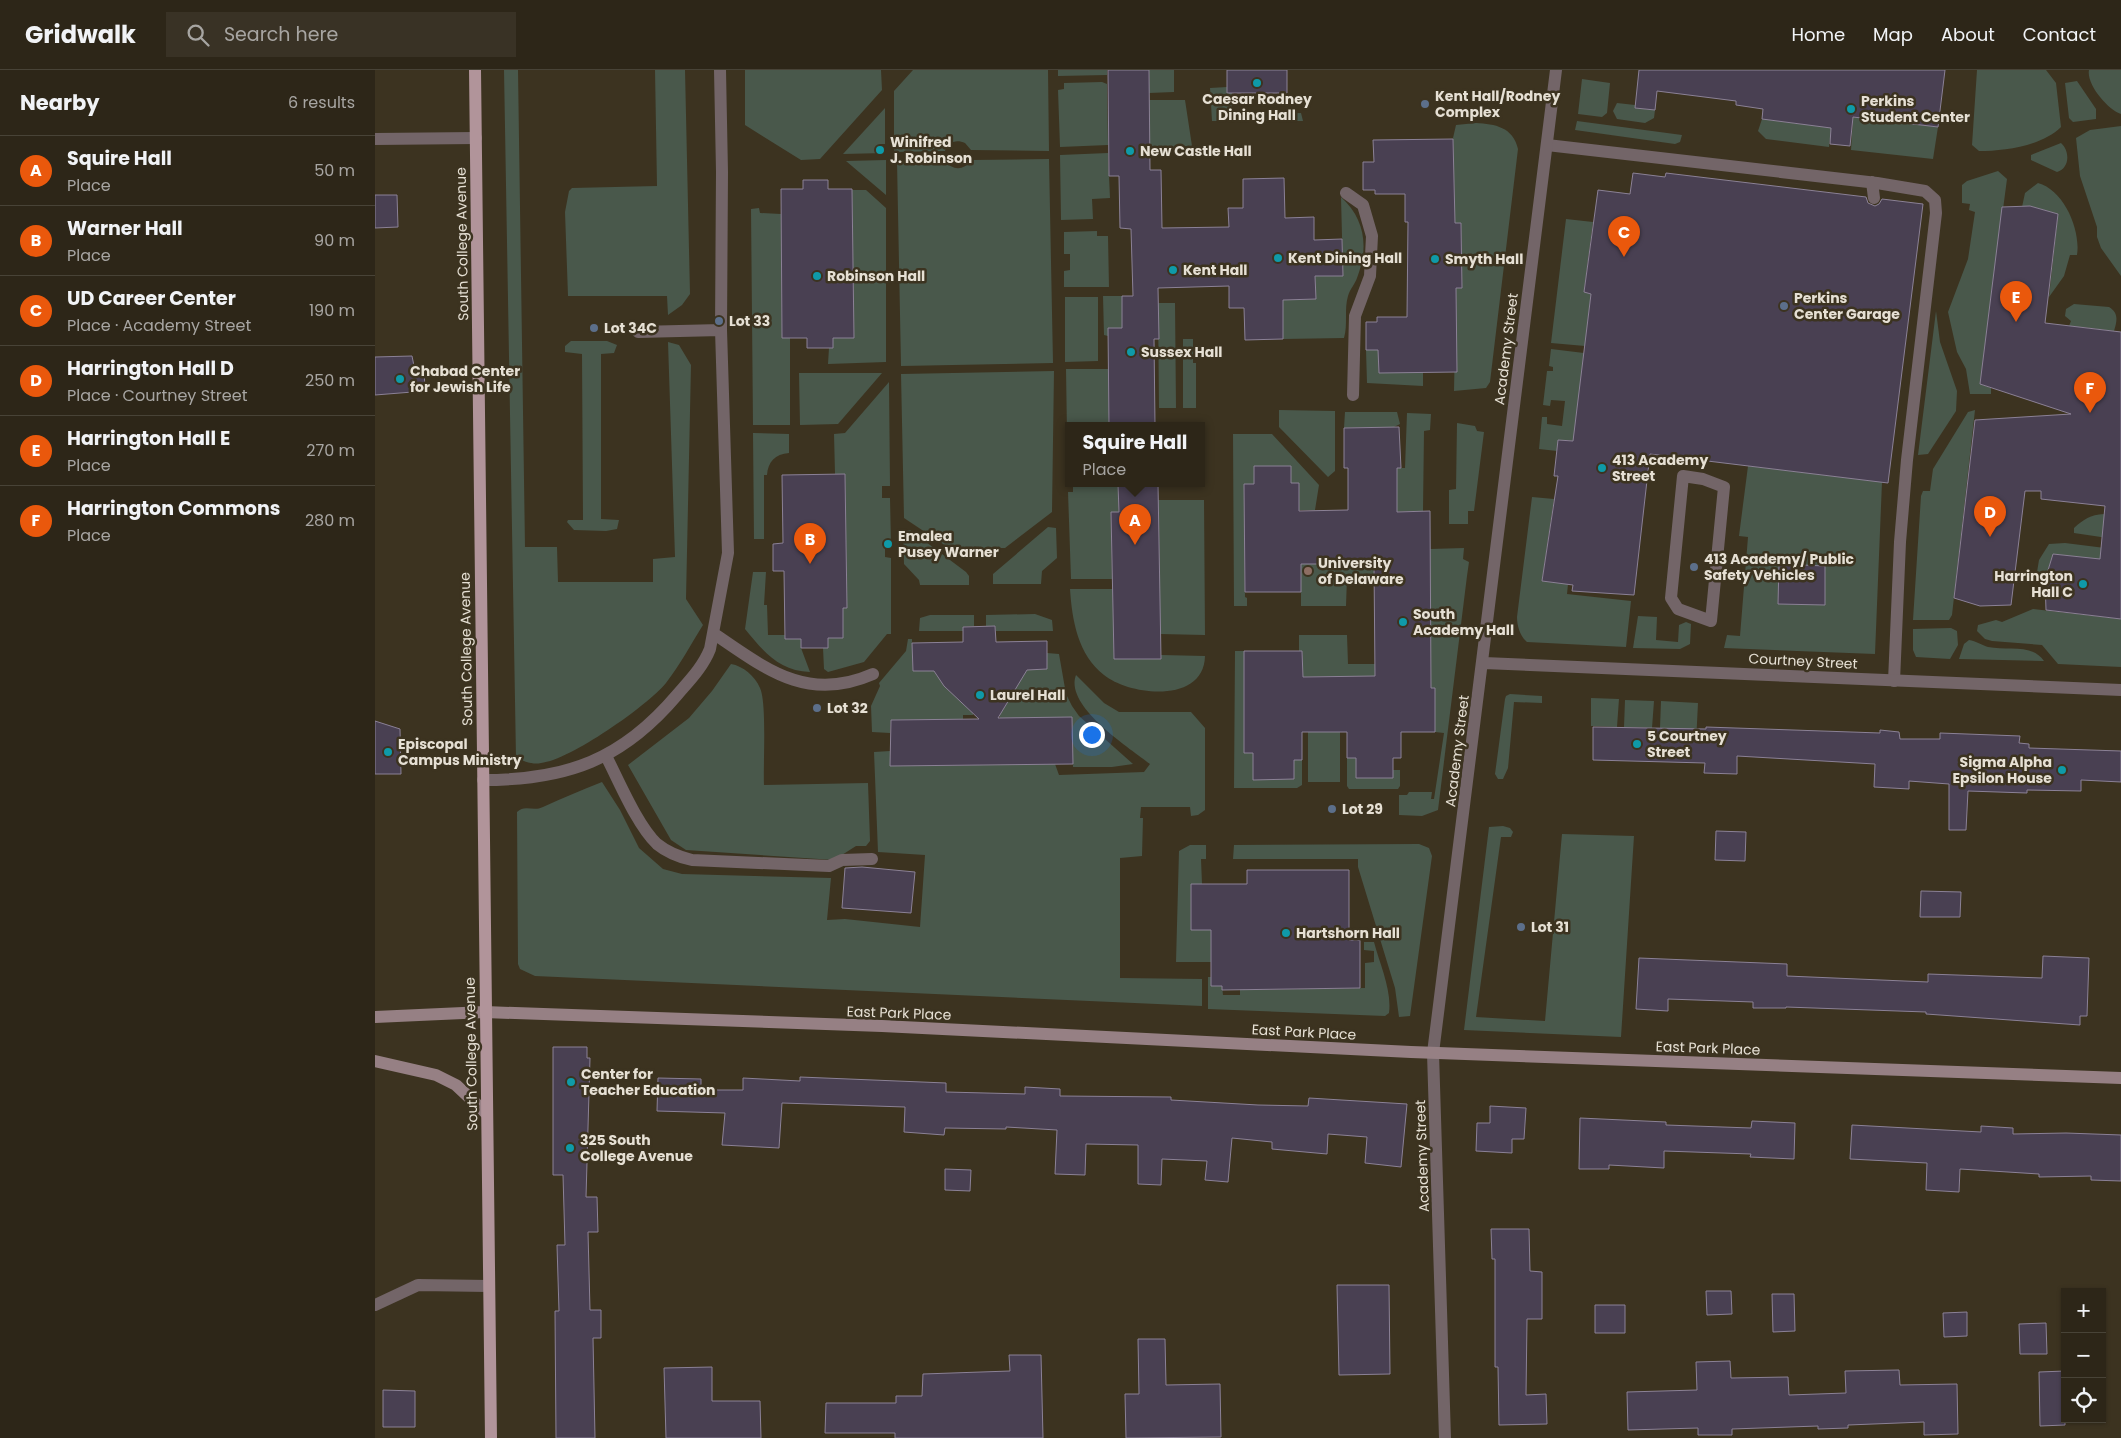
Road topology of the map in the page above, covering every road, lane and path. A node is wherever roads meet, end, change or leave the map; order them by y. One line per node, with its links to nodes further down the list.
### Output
1 (475, 70): 4 (main road, South College Avenue)
2 (720, 70): 10 (street)
3 (1556, 70): 6 (street, Academy Street)
4 (476, 138): 5 (street); 20 (main road, South College Avenue)
5 (375, 139)
6 (1547, 145): 7 (street); 15 (street, Academy Street)
7 (1872, 182): 9 (street); 17 (street)
8 (1346, 193): 12 (street)
9 (1874, 198)
10 (721, 330): 11 (street); 14 (street)
11 (638, 332)
12 (1353, 395)
13 (1711, 622): 13 (street)
14 (713, 633): 16 (street); 19 (street)
15 (1484, 663): 17 (street, Courtney Street); 24 (street, Academy Street)
16 (873, 674)
17 (1895, 681): 18 (street, Courtney Street)
18 (2121, 690)
19 (606, 756): 20 (street); 21 (street)
20 (483, 780): 22 (main road, South College Avenue)
21 (871, 859)
22 (485, 1012): 23 (street, East Park Place); 24 (street, East Park Place); 27 (main road, South College Avenue)
23 (375, 1017)
24 (1433, 1053): 26 (street, East Park Place); 31 (street, Academy Street)
25 (375, 1061): 27 (street)
26 (2121, 1078)
27 (487, 1114): 28 (main road, South College Avenue)
28 (489, 1286): 29 (street); 30 (main road, South College Avenue)
29 (375, 1305)
30 (491, 1438)
31 (1445, 1438)

